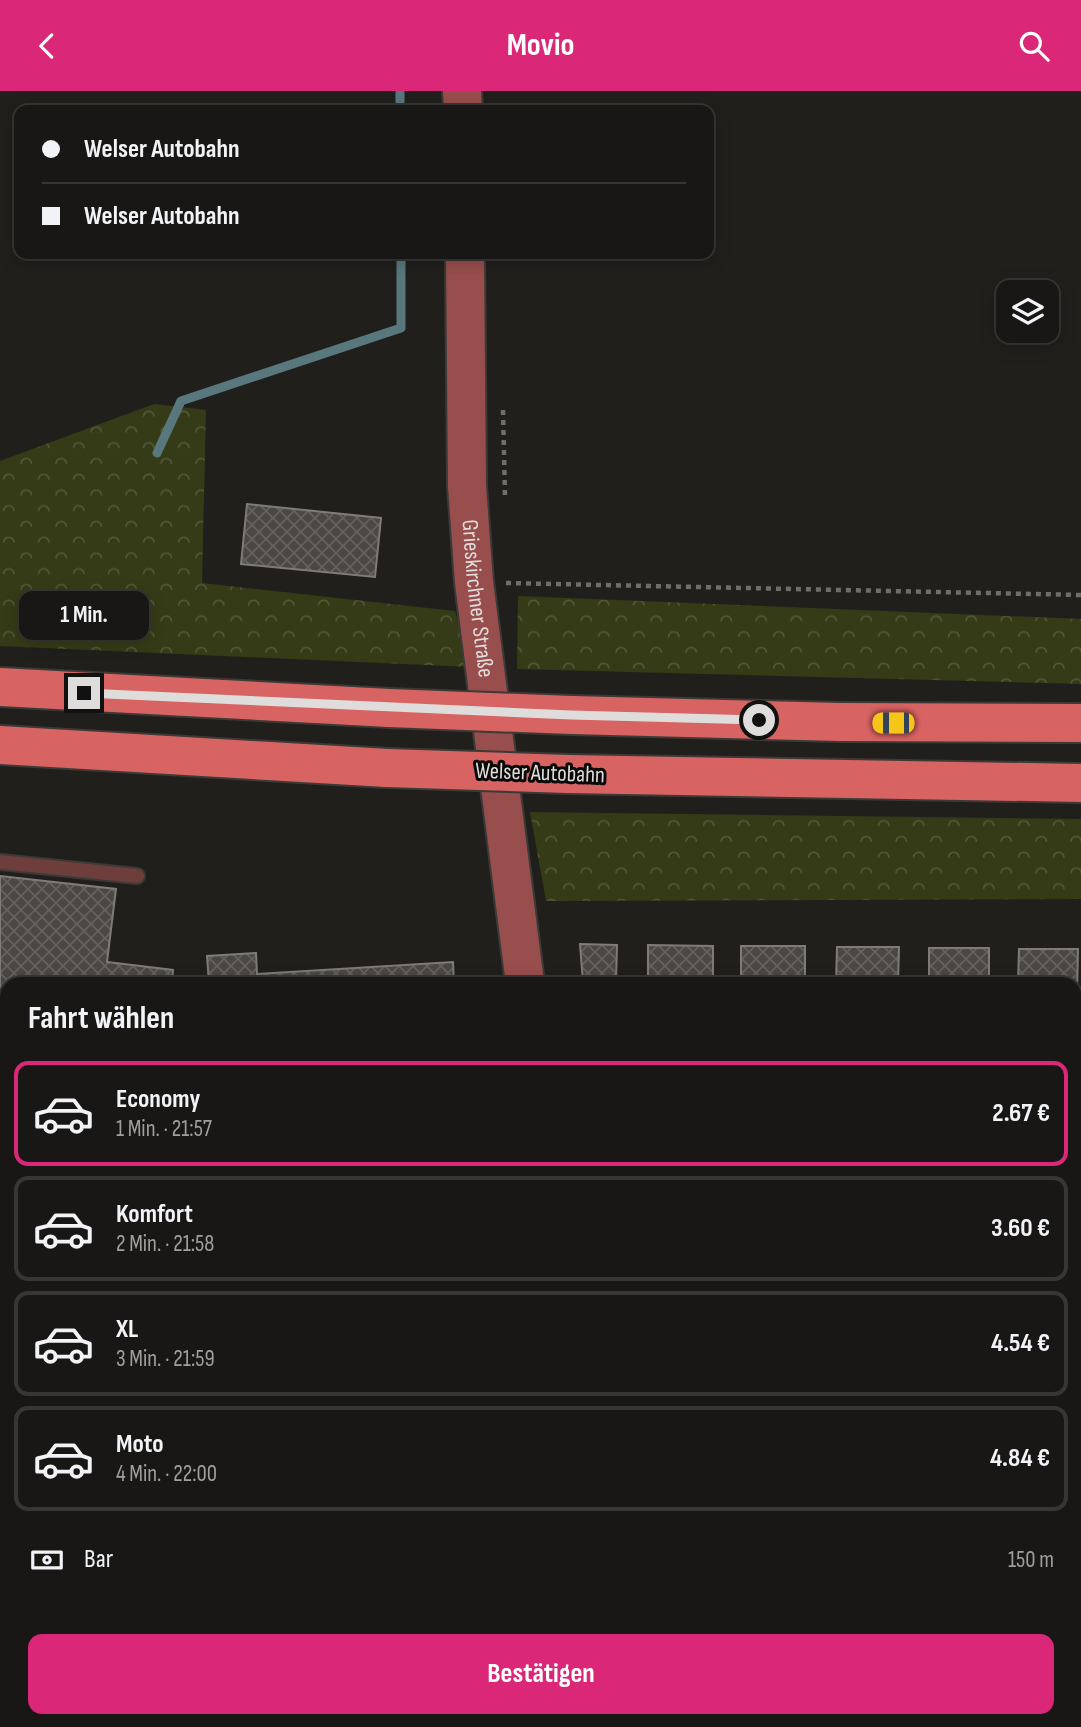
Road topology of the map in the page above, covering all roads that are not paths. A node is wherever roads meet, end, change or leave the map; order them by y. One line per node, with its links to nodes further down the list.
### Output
1 (465, 259): 8 (main road, Grieskirchner Straße)
2 (0, 687): 3 (highway, bridge)
3 (1081, 723)
4 (0, 745): 5 (highway, Welser Autobahn, bridge)
5 (1081, 783)
6 (0, 862): 7 (lane)
7 (137, 876)
8 (524, 977)

